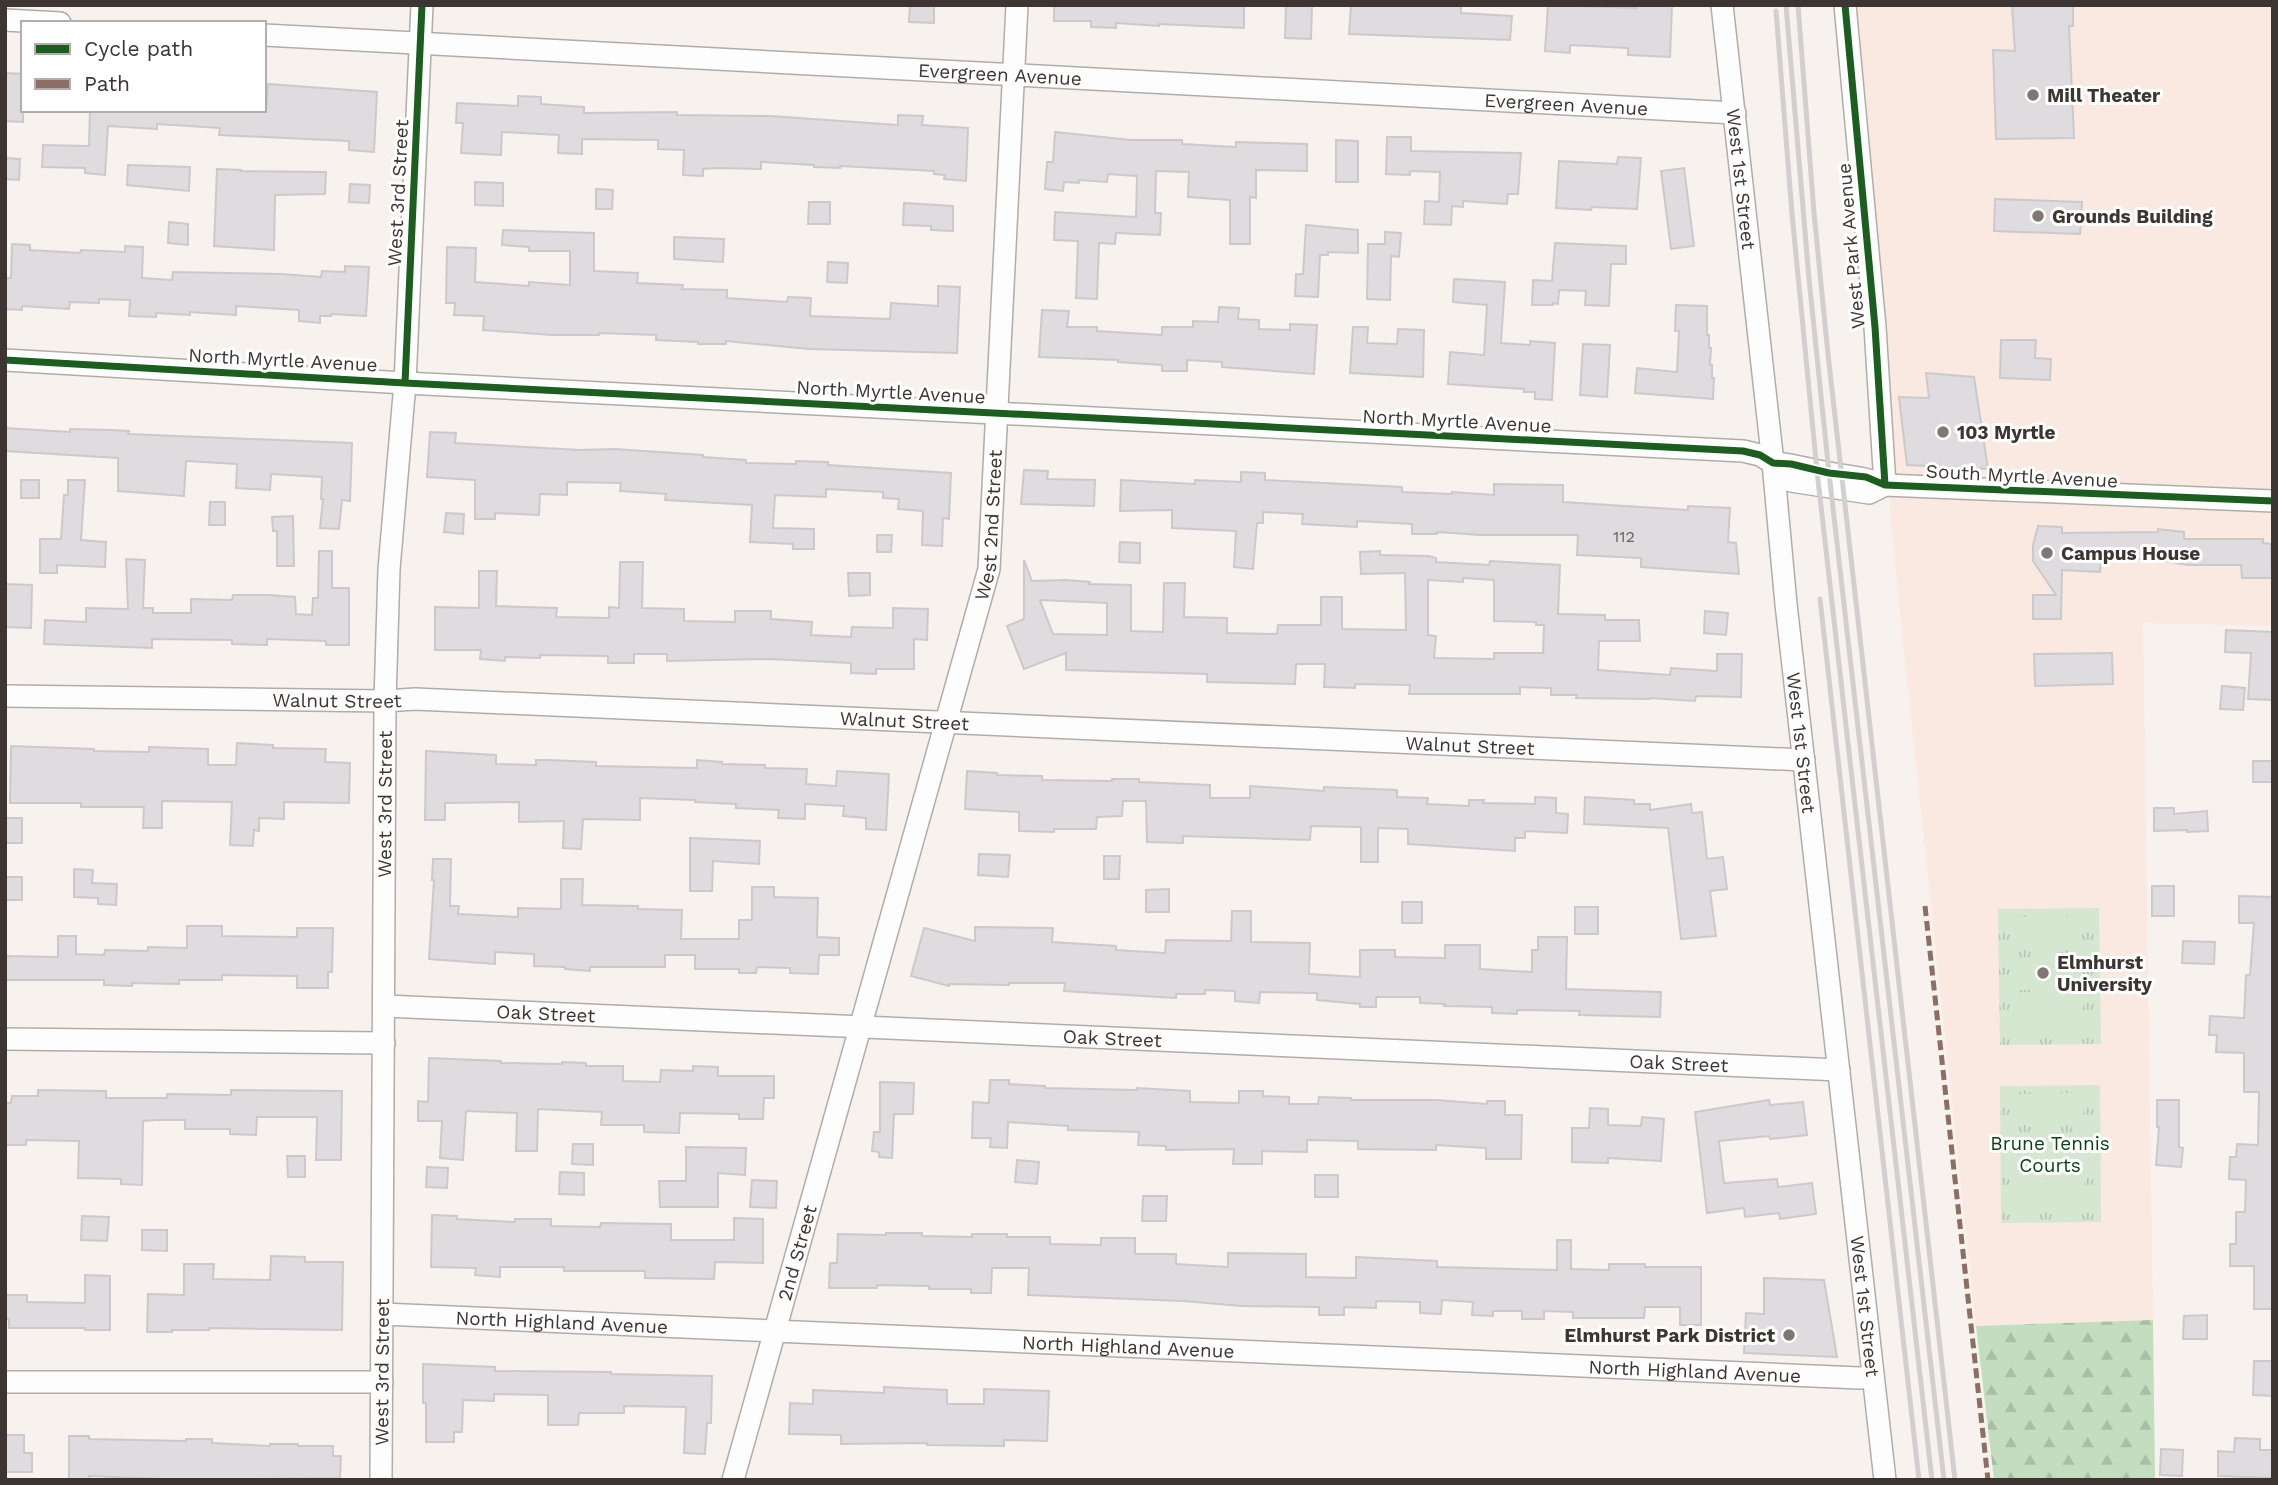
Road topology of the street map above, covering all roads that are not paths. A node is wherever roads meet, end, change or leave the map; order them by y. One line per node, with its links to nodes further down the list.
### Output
1 (422, 5): 8 (street, West 3rd Street)
2 (1017, 5): 9 (street, West 2nd Street)
3 (1723, 5): 10 (street, West 1st Street)
4 (1845, 5): 15 (street, West Park Avenue)
5 (5, 20): 6 (street)
6 (23, 21)
7 (266, 35): 8 (street, Evergreen Avenue)
8 (421, 44): 9 (street, Evergreen Avenue); 12 (street, West 3rd Street)
9 (1014, 75): 10 (street, Evergreen Avenue); 13 (street, West 2nd Street)
10 (1735, 113): 14 (street, West 1st Street)
11 (5, 360): 12 (street, North Myrtle Avenue)
12 (405, 383): 13 (street, North Myrtle Avenue); 18 (street, West 3rd Street)
13 (996, 413): 14 (street, North Myrtle Avenue); 19 (street, West 2nd Street)
14 (1773, 463): 15 (street, South Myrtle Avenue); 20 (street, West 1st Street)
15 (1885, 485): 16 (street, South Myrtle Avenue)
16 (2273, 501)
17 (5, 696): 18 (street, Walnut Street)
18 (385, 701): 19 (street, Walnut Street); 21 (street, West 3rd Street)
19 (947, 723): 20 (street, Walnut Street); 22 (street, West 2nd Street)
20 (1804, 760): 25 (street, West 1st Street)
21 (385, 1006): 22 (street, Oak Street); 24 (street, West 3rd Street)
22 (861, 1027): 25 (street, Oak Street); 27 (street, 2nd Street)
23 (5, 1039): 24 (street)
24 (384, 1043): 26 (street, West 3rd Street)
25 (1839, 1070): 28 (street, West 1st Street)
26 (382, 1314): 27 (street, North Highland Avenue); 30 (street, West 3rd Street)
27 (776, 1331): 28 (street, North Highland Avenue); 32 (street, 2nd Street)
28 (1873, 1377): 33 (street, West 1st Street)
29 (5, 1382): 30 (street)
30 (382, 1382): 31 (street, West 3rd Street)
31 (381, 1480)
32 (733, 1480)
33 (1885, 1480)

